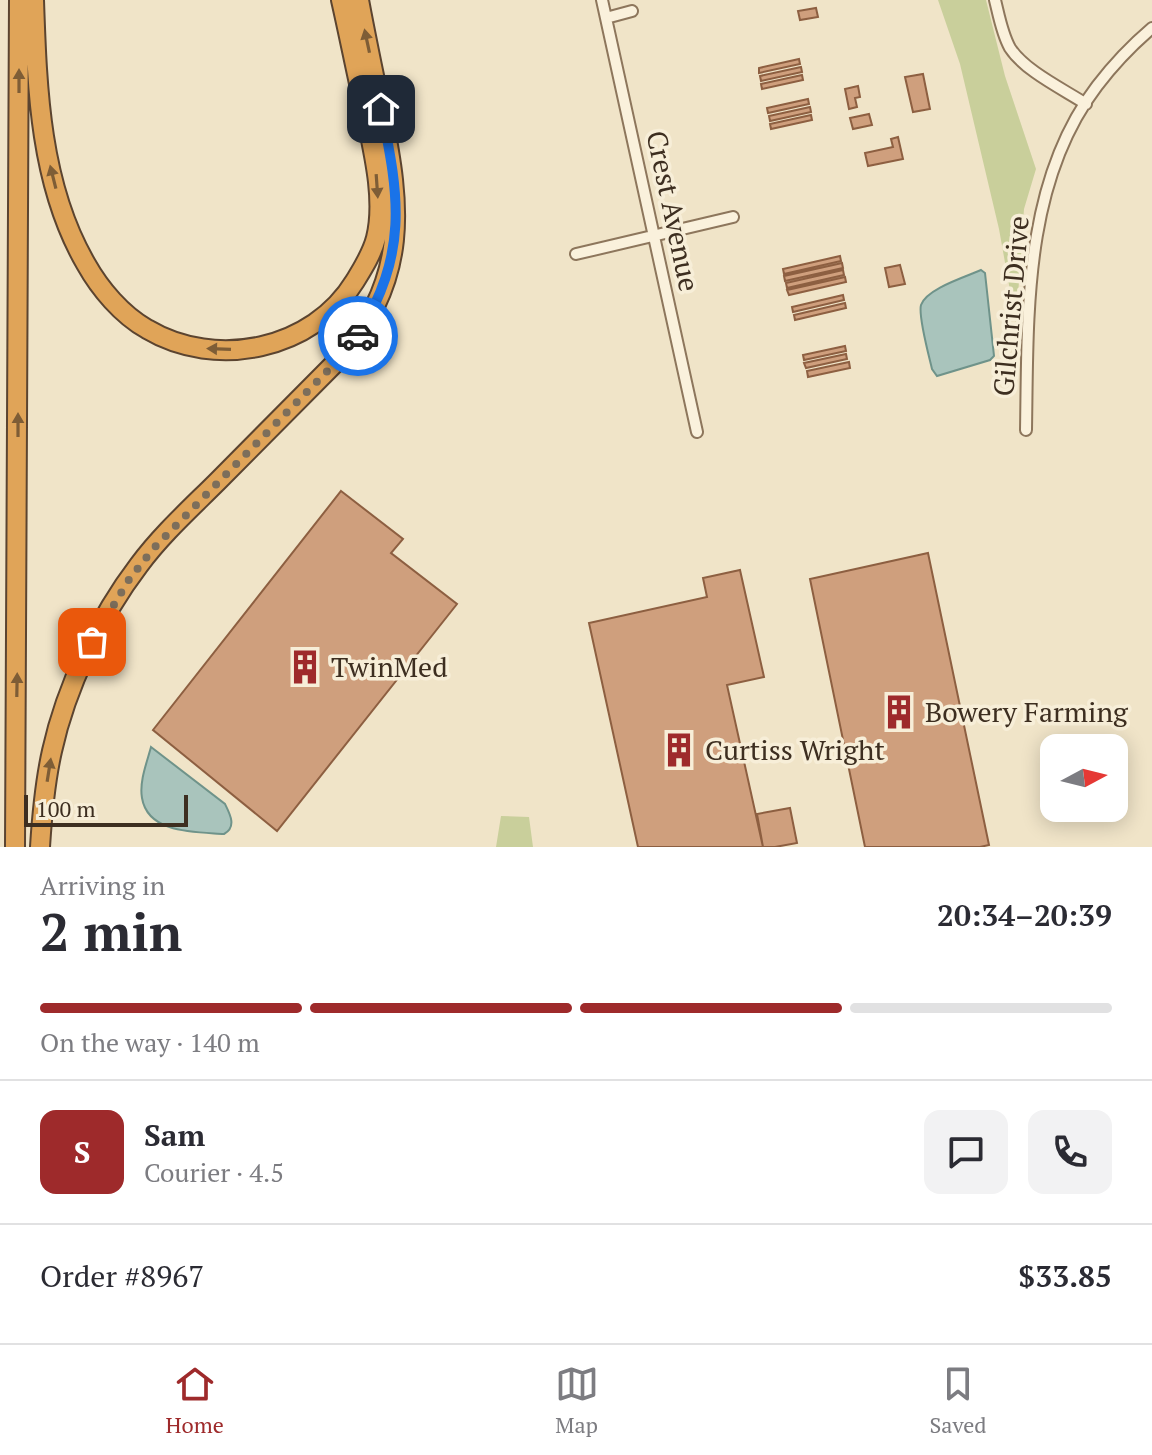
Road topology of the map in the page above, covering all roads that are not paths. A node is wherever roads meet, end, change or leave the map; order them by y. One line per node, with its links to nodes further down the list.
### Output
1 (19, 0): 16 (highway, one-way to 1)
2 (34, 0): 3 (highway, one-way to 2)
3 (341, 0)
4 (359, 0): 17 (highway, one-way to 4)
5 (602, 0): 8 (street, Crest Avenue)
6 (995, 0): 10 (street)
7 (632, 11): 8 (street)
8 (606, 18): 12 (street, Crest Avenue)
9 (1152, 28): 10 (street, Gilchrist Drive)
10 (1086, 104): 14 (street, Gilchrist Drive)
11 (733, 217): 12 (street)
12 (653, 235): 13 (street); 15 (street, Crest Avenue)
13 (576, 254)
14 (1026, 430)
15 (697, 432)
16 (15, 847)
17 (40, 847)

